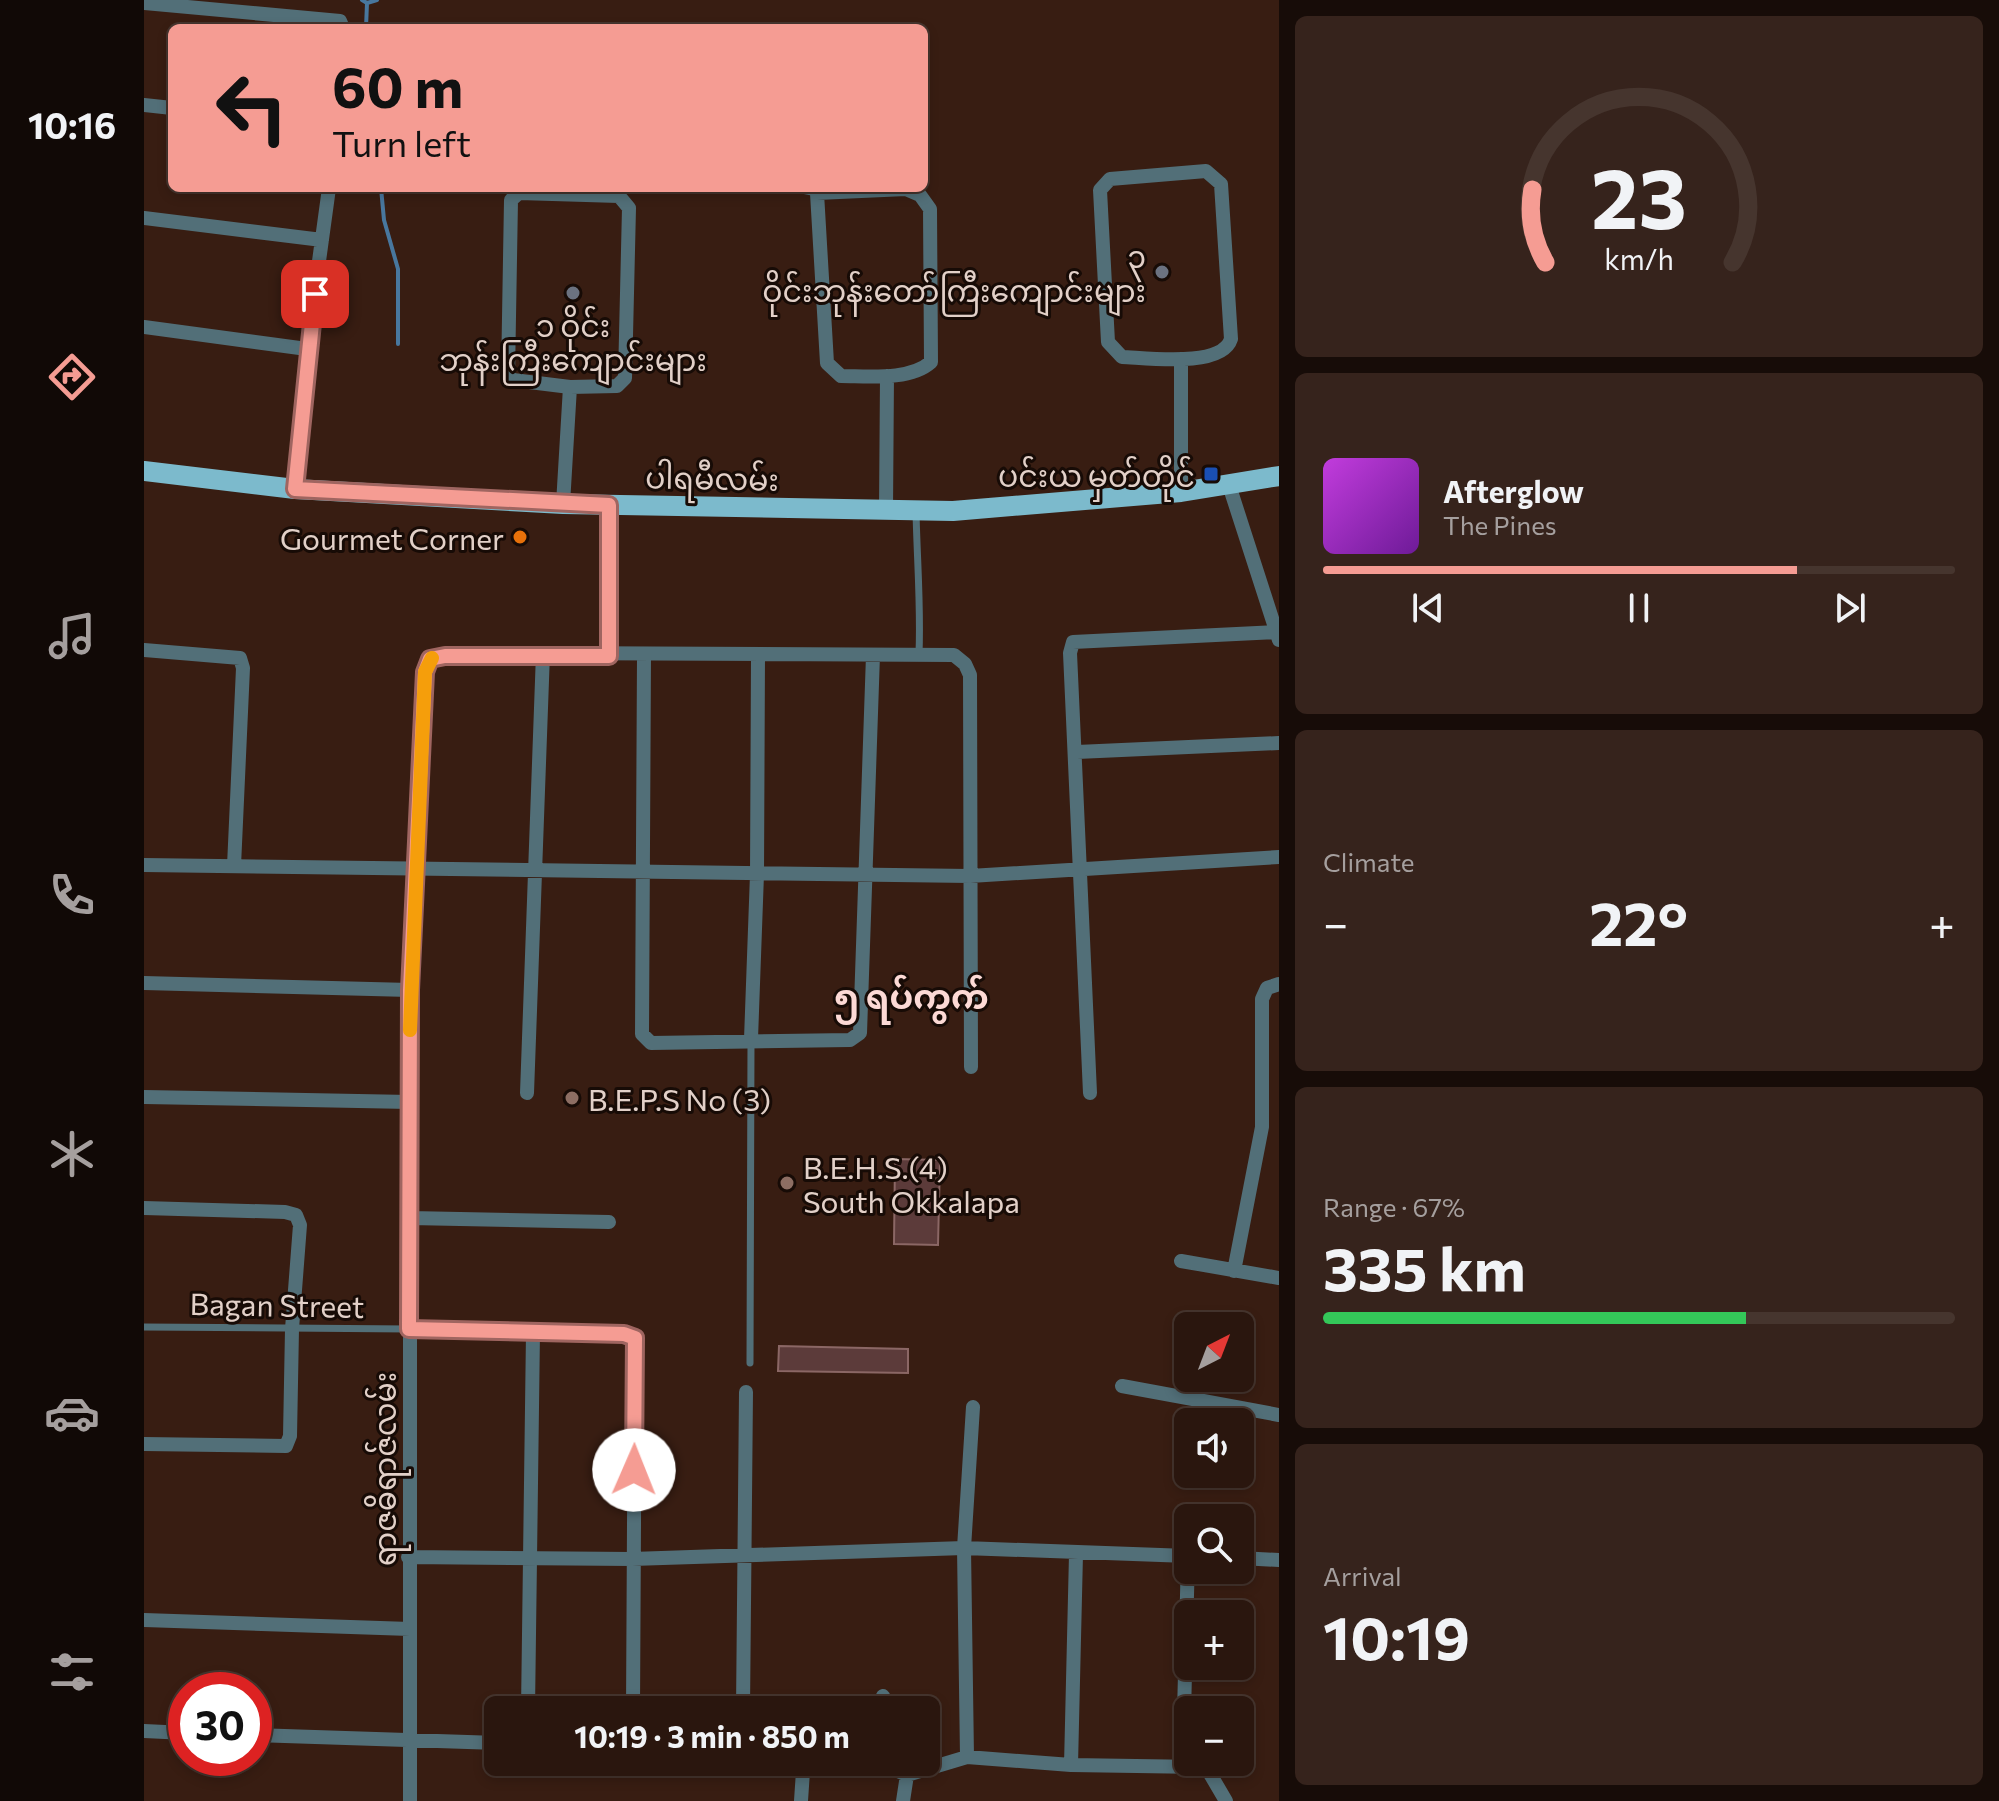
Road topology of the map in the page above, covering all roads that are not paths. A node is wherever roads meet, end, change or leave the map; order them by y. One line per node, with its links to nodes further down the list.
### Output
1 (144, 3): 2 (street)
2 (334, 24)
3 (144, 105): 4 (street)
4 (168, 108)
5 (328, 192): 11 (street)
6 (812, 192): 9 (lane)
7 (839, 192): 9 (street)
8 (913, 192): 15 (street)
9 (817, 193): 15 (street)
10 (144, 218): 11 (street)
11 (322, 240): 13 (street)
12 (144, 327): 13 (street)
13 (307, 349): 20 (street)
14 (1181, 359): 14 (street); 21 (street)
15 (887, 376): 24 (street)
16 (570, 387): 16 (street); 22 (street)
17 (144, 471): 20 (main road, ပါရမီလမ်း)
18 (1279, 476): 19 (main road, ပါရမီလမ်း)
19 (1229, 485): 21 (main road, ပါရမီလမ်း); 26 (street)
20 (295, 489): 22 (main road, ပါရမီလမ်း)
21 (1181, 492): 25 (main road, ပါရမီလမ်း)
22 (563, 504): 23 (main road, ပါရမီလမ်း)
23 (609, 505): 24 (main road, ပါရမီလမ်း); 30 (street)
24 (886, 510): 25 (main road, ပါရမီလမ်း)
25 (916, 510): 33 (lane)
26 (1278, 634): 35 (street)
27 (144, 650): 38 (street)
28 (543, 653): 30 (street); 39 (street, ရာဇဓိရာဇ်လမ်း); 41 (street)
29 (873, 655): 32 (street); 33 (street); 44 (street)
30 (609, 656): 31 (street)
31 (644, 656): 32 (street); 42 (street)
32 (758, 656): 43 (street)
33 (919, 657): 45 (street)
34 (1279, 743): 35 (street)
35 (1077, 752): 40 (street)
36 (1279, 857): 40 (street)
37 (144, 865): 38 (street)
38 (234, 866): 39 (street)
39 (415, 869): 41 (street); 48 (street, ရာဇဓိရာဇ်လမ်း)
40 (1082, 869): 45 (street); 52 (street)
41 (534, 872): 42 (street); 51 (street)
42 (641, 872): 43 (street); 49 (street)
43 (757, 874): 44 (street); 49 (street)
44 (867, 875): 45 (street); 49 (street)
45 (970, 876): 50 (street)
46 (144, 983): 48 (street)
47 (1279, 984): 59 (street)
48 (410, 990): 54 (street, ရာဇဓိရာဇ်လမ်း)
49 (751, 1039): 65 (lane)
50 (971, 1067)
51 (527, 1093)
52 (1090, 1093)
53 (144, 1097): 54 (street)
54 (410, 1102): 56 (street, ရာဇဓိရာဇ်လမ်း)
55 (144, 1208): 62 (street)
56 (410, 1218): 57 (street); 63 (street, ရာဇဓိရာဇ်လမ်း)
57 (609, 1222)
58 (1181, 1261): 59 (street)
59 (1234, 1271): 60 (street)
60 (1279, 1278)
61 (144, 1327): 62 (lane, Bagan Street)
62 (292, 1329): 63 (lane, Bagan Street); 70 (street)
63 (409, 1329): 64 (street); 75 (street, ရာဇဓိရာဇ်လမ်း)
64 (533, 1332): 76 (street); 77 (street)
65 (750, 1363)
66 (1122, 1386): 69 (street)
67 (746, 1392): 72 (street)
68 (973, 1407): 71 (street)
69 (1279, 1415)
70 (144, 1444)
71 (964, 1548): 72 (street); 73 (street); 92 (street)
72 (745, 1554): 77 (street); 85 (street)
73 (1076, 1554): 74 (street); 95 (street)
74 (1174, 1556)
75 (408, 1557): 76 (street); 82 (street, ရာဇဓိရာဇ်လမ်း)
76 (529, 1558): 77 (street); 83 (street)
77 (632, 1559): 84 (street)
78 (1254, 1559): 79 (street)
79 (1279, 1560)
80 (1187, 1584): 86 (street)
81 (144, 1620): 82 (street)
82 (410, 1629): 90 (street, ရာဇဓိရာဇ်လမ်း)
83 (528, 1696)
84 (633, 1696)
85 (743, 1696)
86 (1184, 1696)
87 (144, 1731): 88 (street)
88 (168, 1732)
89 (272, 1736): 90 (street)
90 (410, 1740): 91 (street); 99 (street, ရာဇဓိရာဇ်လမ်း)
91 (484, 1743)
92 (967, 1757): 94 (street); 95 (street)
93 (1174, 1764): 95 (street)
94 (940, 1765)
95 (1071, 1765)
96 (800, 1776): 100 (street)
97 (907, 1776): 101 (street)
98 (1211, 1776): 102 (street)
99 (410, 1801)
100 (801, 1801)
101 (903, 1801)
102 (1226, 1801)

